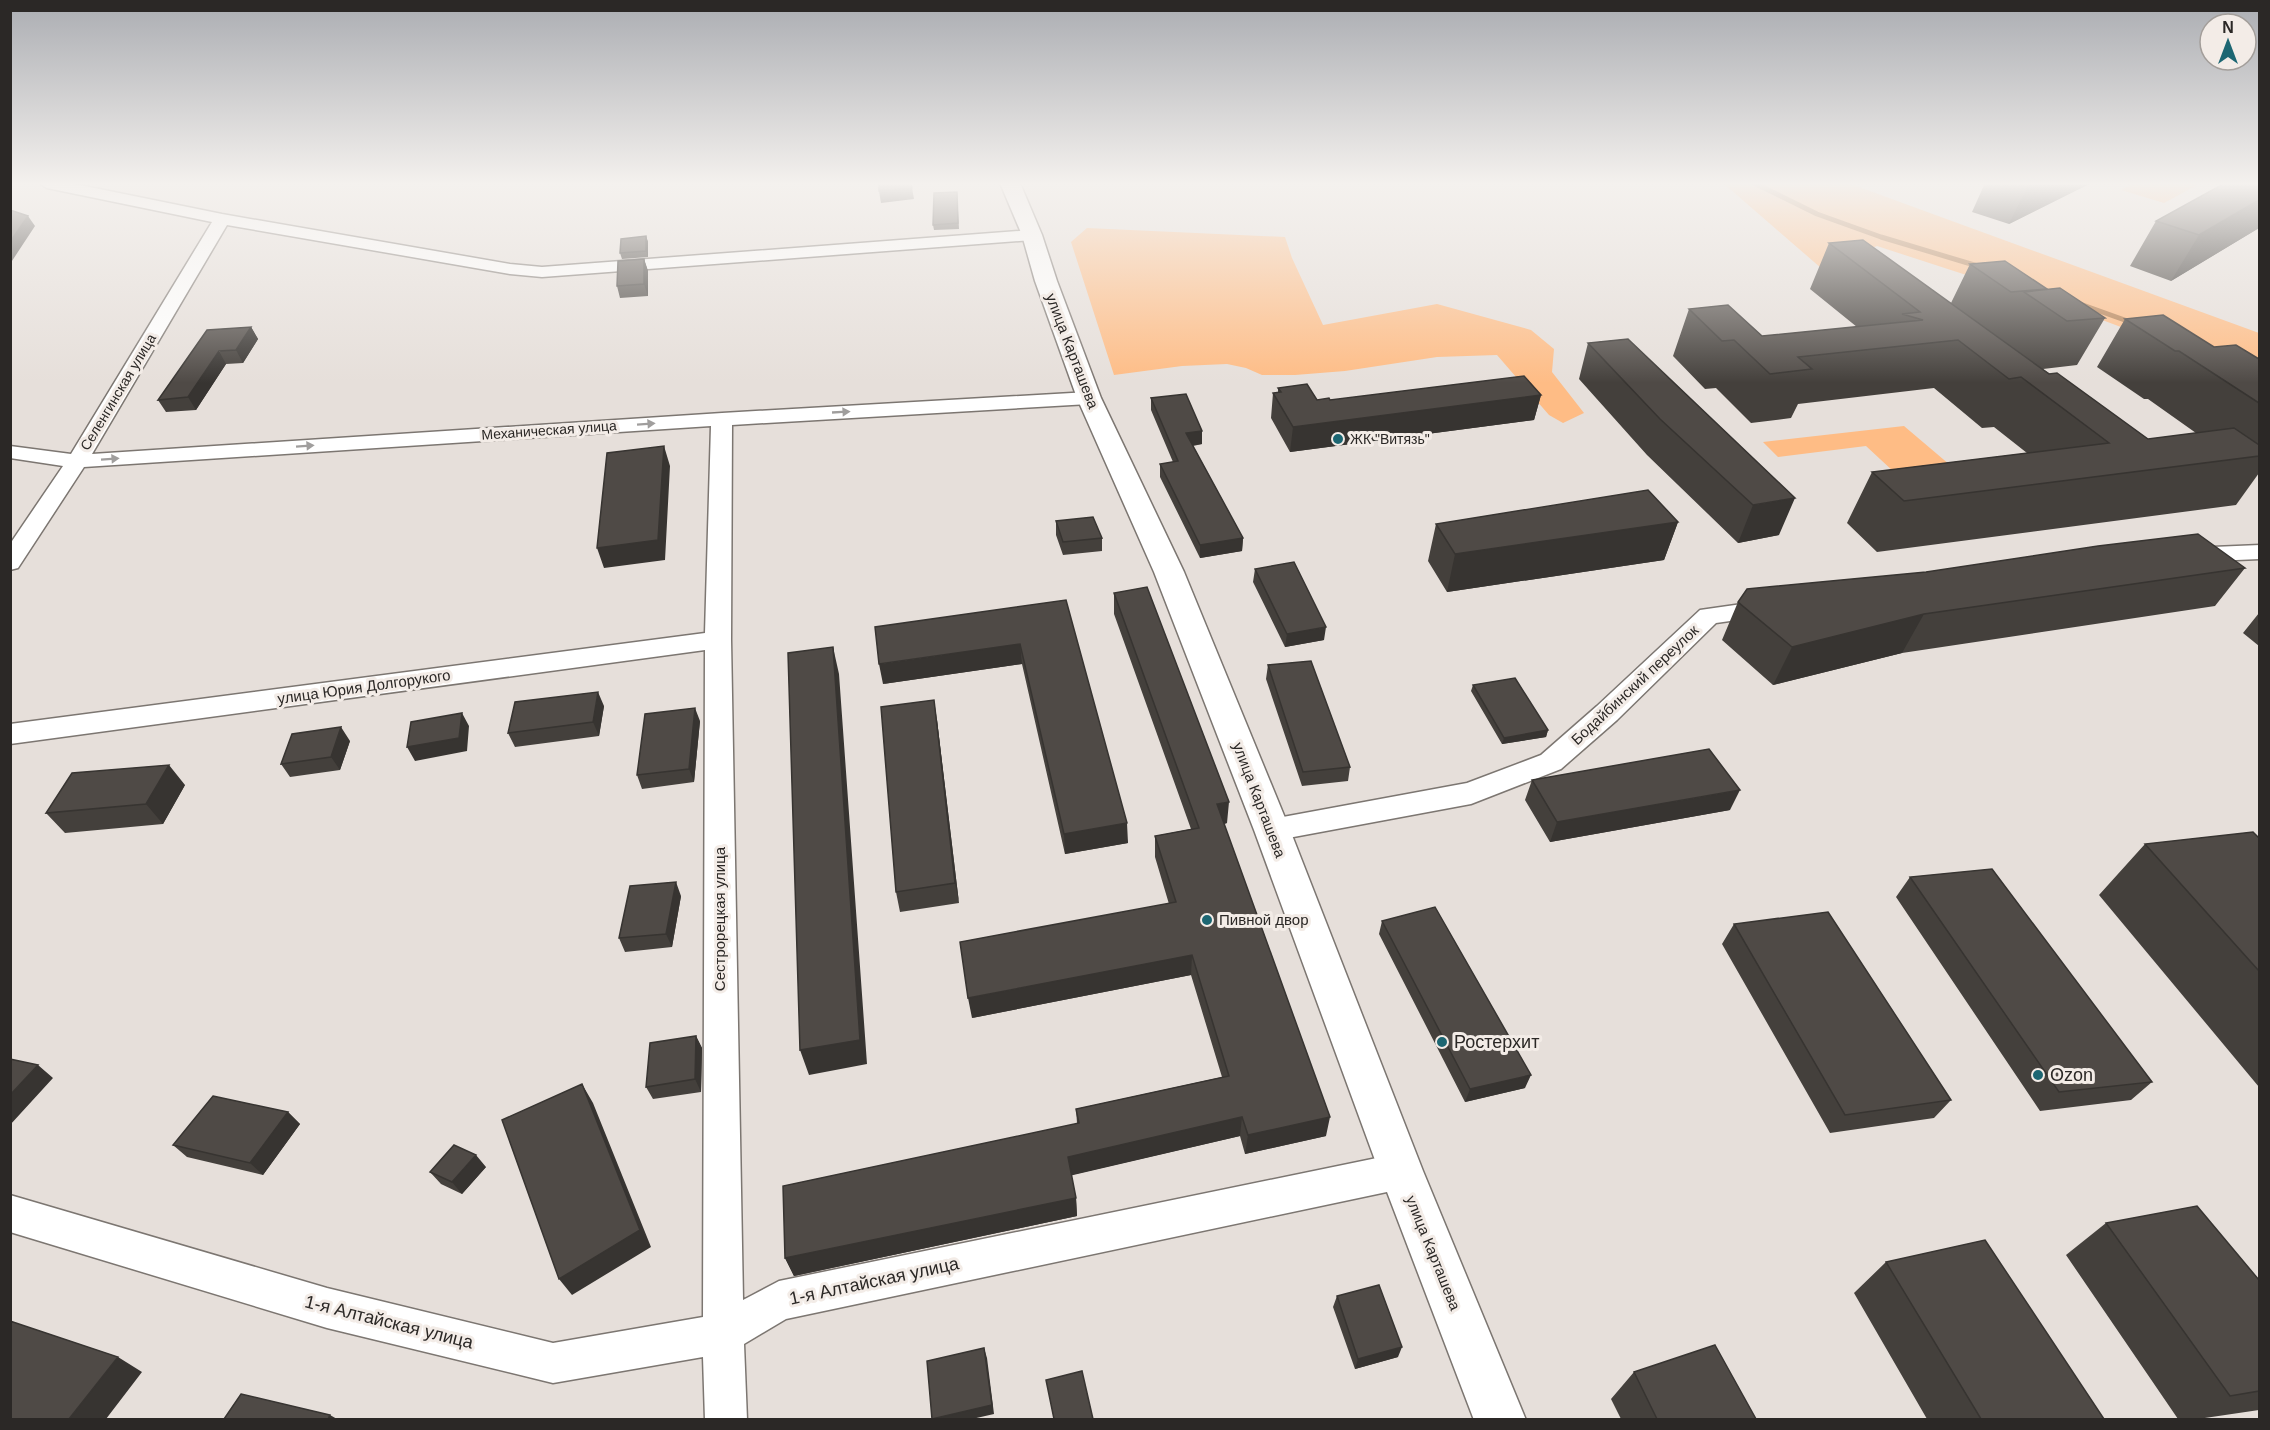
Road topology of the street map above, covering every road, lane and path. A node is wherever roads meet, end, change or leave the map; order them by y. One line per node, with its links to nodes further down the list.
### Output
1 (204, 250): 8 (street, Селенгинская улица)
2 (399, 250): 3 (street)
3 (845, 250)
4 (1036, 250): 5 (main road, улица Карташева)
5 (1089, 398): 6 (street, Механическая улица, one-way to 5); 15 (main road, улица Карташева)
6 (722, 419): 8 (street, Механическая улица, one-way to 6); 13 (street, Сестрорецкая улица)
7 (10, 452): 8 (street, Механическая улица)
8 (77, 461): 11 (street, Селенгинская улица)
9 (2259, 552): 10 (street)
10 (2168, 558)
11 (10, 563)
12 (1788, 606): 15 (street, Бодайбинский переулок)
13 (718, 640): 14 (street, улица Юрия Долгорукого); 18 (street, Сестрорецкая улица)
14 (10, 734)
15 (1272, 830): 16 (main road, улица Карташева)
16 (1401, 1171): 18 (street, 1-я Алтайская улица); 20 (main road, улица Карташева)
17 (10, 1213): 18 (street, 1-я Алтайская улица)
18 (723, 1334): 19 (street, Сестрорецкая улица)
19 (726, 1419)
20 (1500, 1419)

